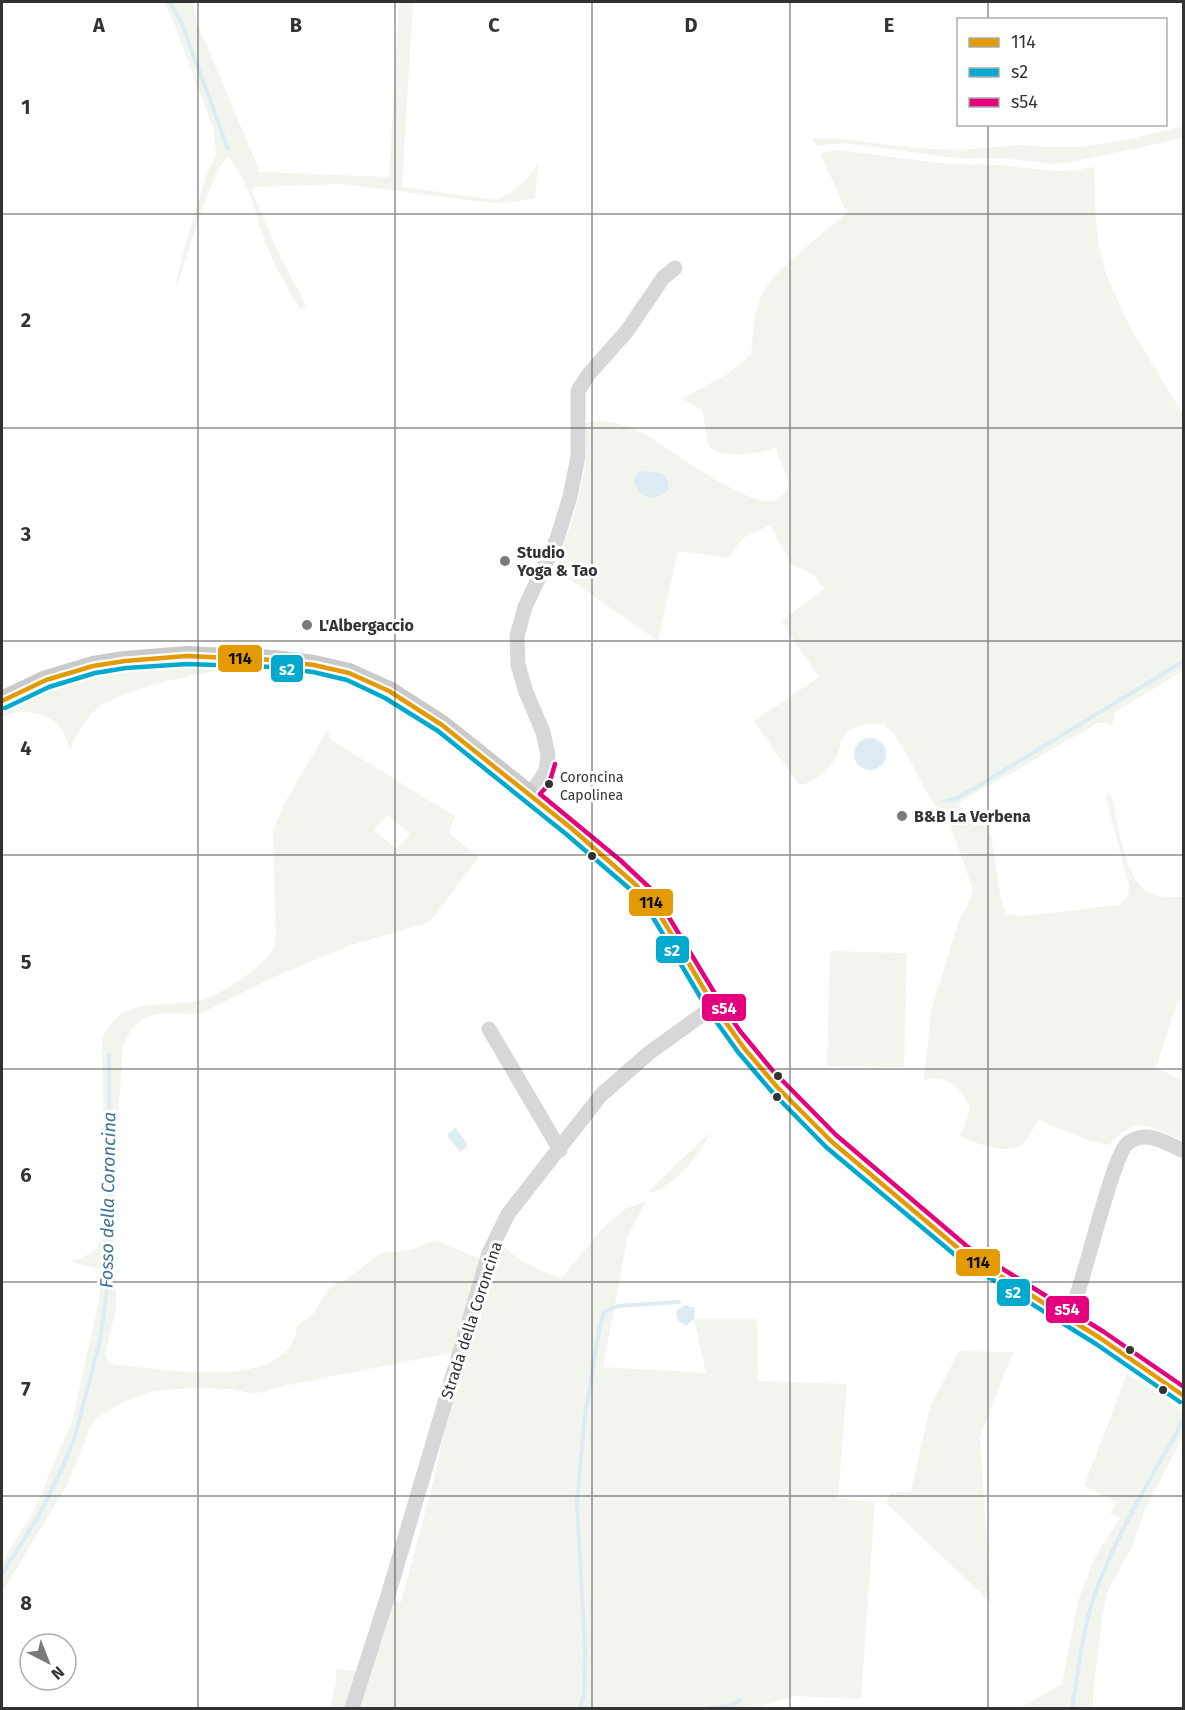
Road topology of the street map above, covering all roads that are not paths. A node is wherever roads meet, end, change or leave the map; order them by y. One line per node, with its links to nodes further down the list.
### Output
1 (675, 268): 3 (street)
2 (2, 701): 3 (main road)
3 (530, 795): 4 (main road)
4 (714, 1006): 6 (street, Strada della Coroncina); 8 (main road)
5 (489, 1029): 6 (street)
6 (560, 1150): 10 (street, Strada della Coroncina)
7 (1184, 1151): 8 (street)
8 (1069, 1318): 9 (main road)
9 (1184, 1396)
10 (352, 1708)

